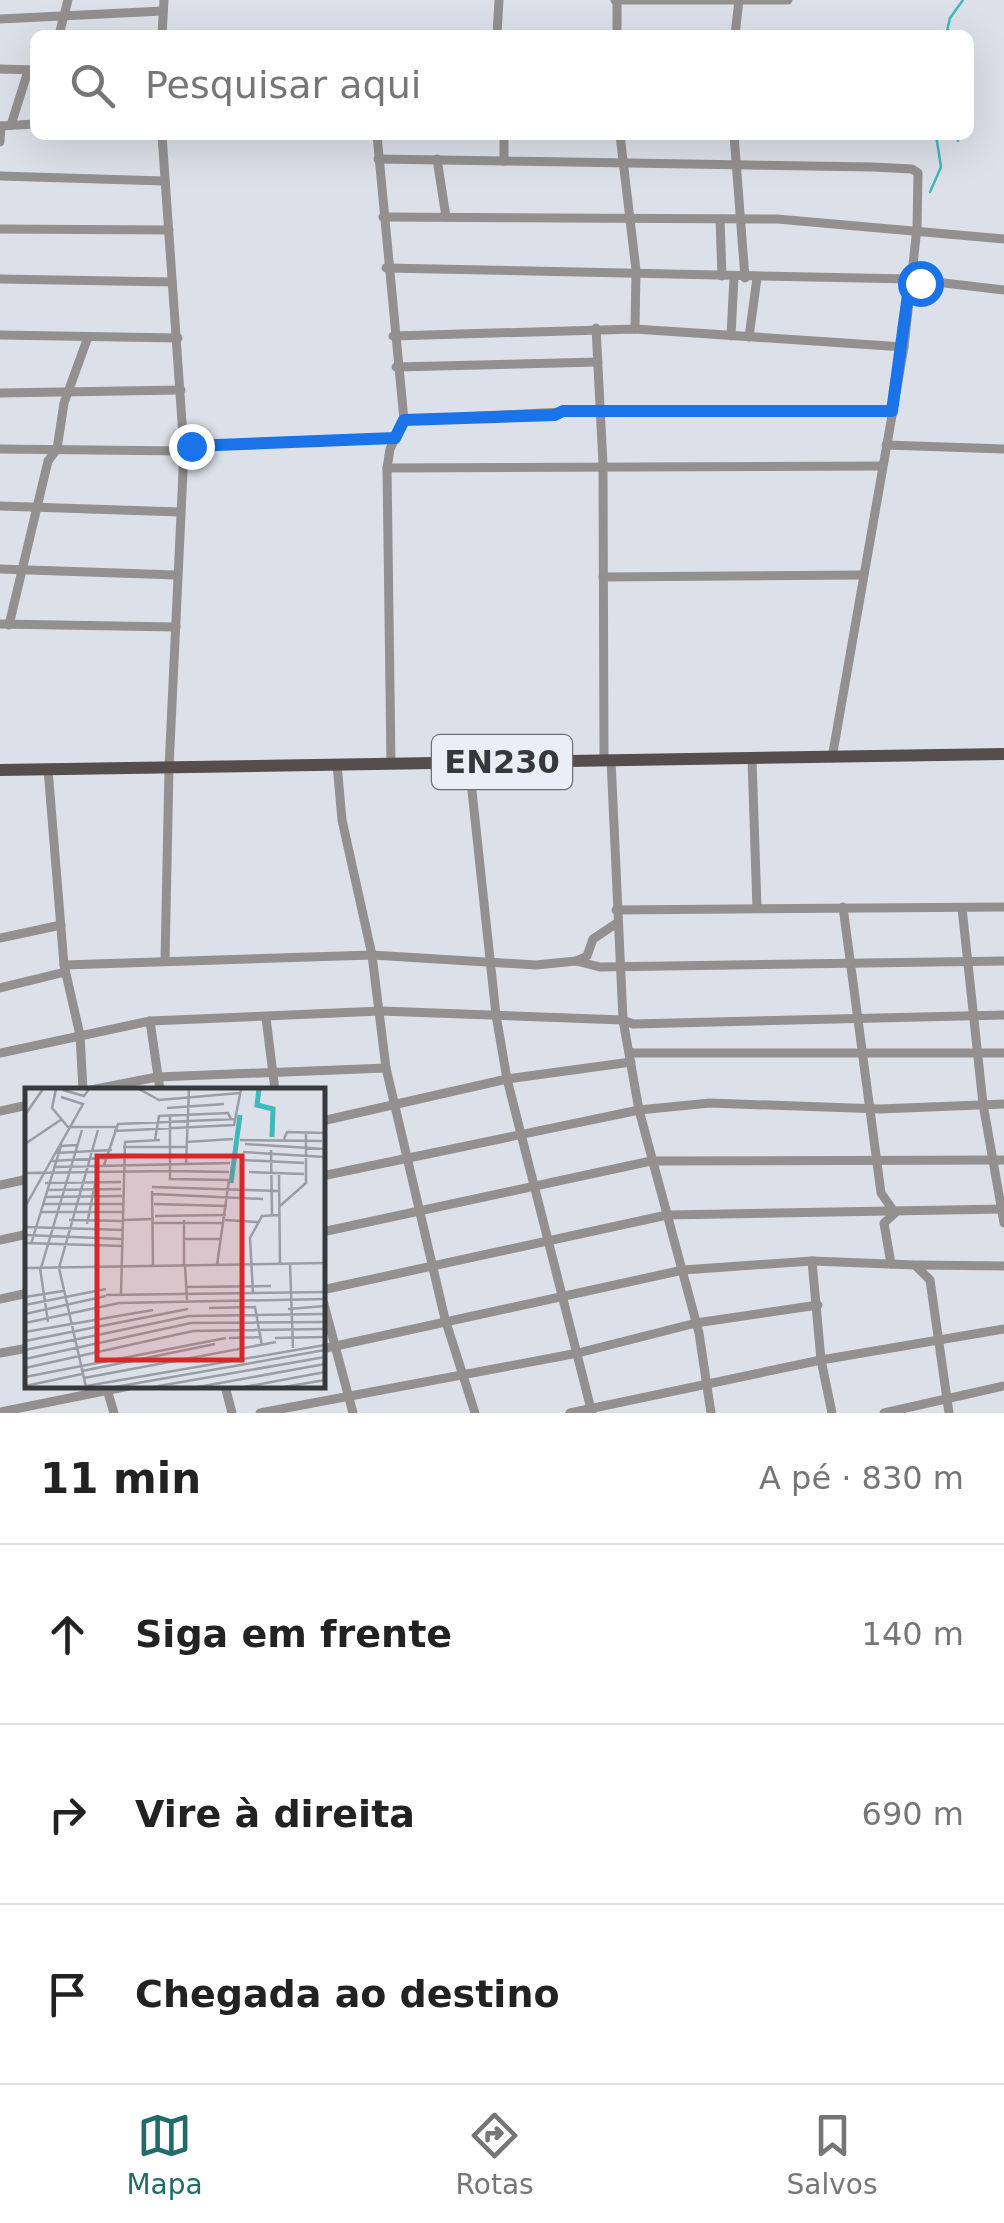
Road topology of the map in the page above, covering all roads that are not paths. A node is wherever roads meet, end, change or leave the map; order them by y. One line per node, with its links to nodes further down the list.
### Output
1 (68, 0): 7 (street)
2 (499, 0): 11 (street)
3 (616, 0): 5 (street); 12 (street)
4 (788, 0): 5 (street)
5 (739, 1): 13 (street)
6 (164, 5): 7 (street); 10 (street)
7 (64, 15): 8 (street); 9 (street)
8 (0, 19)
9 (61, 30)
10 (162, 30)
11 (497, 30)
12 (617, 30)
13 (736, 30)
14 (0, 69): 15 (street)
15 (30, 71)
16 (30, 73): 18 (street)
17 (30, 124): 18 (street)
18 (4, 125): 24 (street)
19 (162, 140): 31 (street)
20 (377, 140): 25 (street)
21 (504, 140): 27 (street)
22 (620, 140): 28 (street)
23 (734, 140): 29 (street)
24 (0, 142)
25 (378, 158): 26 (street); 32 (street)
26 (437, 159): 27 (street); 33 (street)
27 (504, 161): 28 (street)
28 (622, 163): 29 (street); 36 (street)
29 (736, 168): 35 (street); 37 (street)
30 (0, 176): 31 (street)
31 (164, 181): 39 (street)
32 (384, 217): 33 (street); 41 (street)
33 (446, 218): 36 (street)
34 (720, 218): 35 (street); 36 (street); 43 (street)
35 (741, 218): 37 (street); 43 (street)
36 (631, 219): 42 (street)
37 (917, 228): 40 (street); 46 (street)
38 (0, 229): 39 (street)
39 (169, 230): 47 (street)
40 (1004, 239)
41 (386, 268): 42 (street); 52 (street)
42 (636, 270): 43 (street); 50 (street)
43 (734, 277): 44 (street); 53 (street)
44 (757, 278): 46 (street); 56 (street)
45 (0, 279): 47 (street)
46 (910, 280): 48 (street); 57 (street)
47 (172, 282): 55 (street)
48 (1004, 290)
49 (596, 328): 50 (street); 52 (street); 58 (street)
50 (634, 329): 53 (street)
51 (0, 335): 54 (street)
52 (393, 336): 59 (street)
53 (731, 336): 56 (street)
54 (88, 337): 55 (street); 62 (street)
55 (178, 338): 60 (street)
56 (749, 338): 57 (street)
57 (899, 347): 64 (street)
58 (598, 362): 59 (street); 63 (street)
59 (396, 367): 65 (street)
60 (181, 390): 62 (street); 69 (street)
61 (0, 393): 62 (street)
62 (70, 394): 70 (street)
63 (601, 410): 64 (street); 65 (street); 72 (street)
64 (890, 411): 67 (street)
65 (404, 420): 66 (street)
66 (395, 438): 69 (street); 74 (street)
67 (886, 445): 71 (street); 73 (street)
68 (0, 449): 70 (street)
69 (184, 449): 70 (street); 77 (street)
70 (57, 450): 76 (street)
71 (1004, 450)
72 (603, 464): 73 (street); 74 (street); 81 (street)
73 (882, 466): 82 (street)
74 (388, 468): 91 (street)
75 (0, 506): 76 (street)
76 (39, 507): 77 (street); 79 (street)
77 (180, 512): 80 (street)
78 (0, 569): 79 (street)
79 (23, 570): 80 (street); 83 (street)
80 (176, 575): 84 (street)
81 (603, 576): 82 (street); 88 (street)
82 (862, 576): 86 (street)
83 (4, 624): 84 (street)
84 (176, 627): 92 (street)
85 (1004, 754): 86 (main road, EN230)
86 (832, 758): 87 (main road, EN230)
87 (752, 759): 88 (main road, EN230); 97 (street)
88 (607, 760): 89 (main road, EN230); 99 (street)
89 (470, 763): 91 (main road, EN230); 108 (street)
90 (336, 764): 91 (main road, EN230); 92 (main road, EN230); 103 (street)
91 (391, 764)
92 (169, 768): 94 (main road, EN230); 104 (street)
93 (0, 770): 94 (main road, EN230)
94 (48, 770): 101 (street)
95 (844, 907): 97 (street); 98 (street); 106 (street)
96 (1004, 907): 98 (street)
97 (757, 908): 99 (street)
98 (962, 908): 109 (street)
99 (616, 910): 100 (street)
100 (617, 923): 105 (street); 110 (street)
101 (61, 925): 102 (street); 111 (street)
102 (0, 938)
103 (372, 956): 104 (street); 108 (street); 113 (street)
104 (165, 961): 111 (street)
105 (576, 961): 108 (street); 110 (street)
106 (848, 961): 109 (street); 110 (street); 117 (street)
107 (1004, 962): 109 (street)
108 (490, 963): 115 (street)
109 (966, 963): 116 (street)
110 (620, 967): 119 (street)
111 (65, 969): 112 (street); 121 (street)
112 (0, 988)
113 (381, 1011): 115 (street); 118 (street); 127 (street)
114 (1004, 1014): 116 (street)
115 (496, 1015): 119 (street); 130 (street)
116 (973, 1016): 117 (street); 123 (street)
117 (858, 1017): 119 (street); 125 (street)
118 (266, 1018): 120 (street); 128 (street)
119 (623, 1020): 126 (street)
120 (150, 1021): 121 (street); 129 (street)
121 (80, 1034): 122 (street); 131 (street)
122 (0, 1053)
123 (979, 1053): 124 (street); 125 (street); 135 (street)
124 (1004, 1053)
125 (861, 1054): 126 (street); 139 (street)
126 (632, 1058): 130 (street); 140 (street)
127 (386, 1068): 128 (street); 138 (street)
128 (270, 1072): 129 (street); 134 (street)
129 (157, 1077): 132 (street); 133 (street)
130 (507, 1079): 138 (street); 143 (street)
131 (84, 1088)
132 (101, 1088)
133 (160, 1088)
134 (274, 1088)
135 (982, 1104): 136 (street); 139 (street); 145 (street)
136 (1004, 1104)
137 (25, 1105): 141 (street)
138 (395, 1106): 142 (street); 144 (street)
139 (866, 1108): 140 (street); 147 (street)
140 (639, 1110): 143 (street); 146 (street)
141 (0, 1111)
142 (325, 1120)
143 (520, 1133): 144 (street); 151 (street)
144 (406, 1157): 148 (street); 153 (street)
145 (999, 1160): 147 (street); 152 (street)
146 (652, 1161): 147 (street); 151 (street); 155 (street)
147 (878, 1162): 154 (street)
148 (325, 1175)
149 (25, 1180): 150 (street)
150 (0, 1185)
151 (533, 1187): 153 (street); 160 (street)
152 (1002, 1209): 154 (street); 156 (street)
153 (421, 1211): 157 (street); 164 (street)
154 (895, 1212): 155 (street); 162 (street)
155 (668, 1214): 160 (street); 166 (street)
156 (1004, 1223)
157 (325, 1231)
158 (25, 1235): 159 (street)
159 (0, 1240)
160 (548, 1242): 164 (street); 168 (street)
161 (812, 1261): 162 (street); 166 (street); 171 (street)
162 (892, 1264): 163 (street)
163 (915, 1265): 165 (street); 176 (street)
164 (434, 1266): 167 (street); 173 (street)
165 (1004, 1266)
166 (683, 1270): 168 (street); 174 (street)
167 (325, 1293)
168 (561, 1294): 173 (street); 181 (street)
169 (25, 1295): 170 (street)
170 (0, 1299)
171 (818, 1305): 174 (street); 182 (street)
172 (325, 1307): 177 (street)
173 (445, 1319): 177 (street); 183 (street)
174 (696, 1323): 181 (street); 184 (street)
175 (1004, 1328): 176 (street)
176 (936, 1342): 182 (street); 189 (street)
177 (334, 1346): 178 (street); 190 (street)
178 (325, 1348)
179 (25, 1349): 180 (street)
180 (0, 1353)
181 (578, 1353): 183 (street); 192 (street)
182 (821, 1360): 184 (street); 200 (street)
183 (459, 1374): 190 (street); 197 (street)
184 (704, 1386): 192 (street); 199 (street)
185 (1004, 1386): 189 (street)
186 (103, 1388): 191 (street)
187 (107, 1388): 193 (street)
188 (226, 1388): 194 (street)
189 (946, 1396): 201 (street); 202 (street)
190 (347, 1397): 195 (street); 196 (street)
191 (0, 1412)
192 (592, 1412): 198 (street)
193 (114, 1413)
194 (232, 1413)
195 (260, 1413)
196 (353, 1413)
197 (475, 1413)
198 (570, 1413)
199 (712, 1413)
200 (832, 1413)
201 (884, 1413)
202 (950, 1413)

